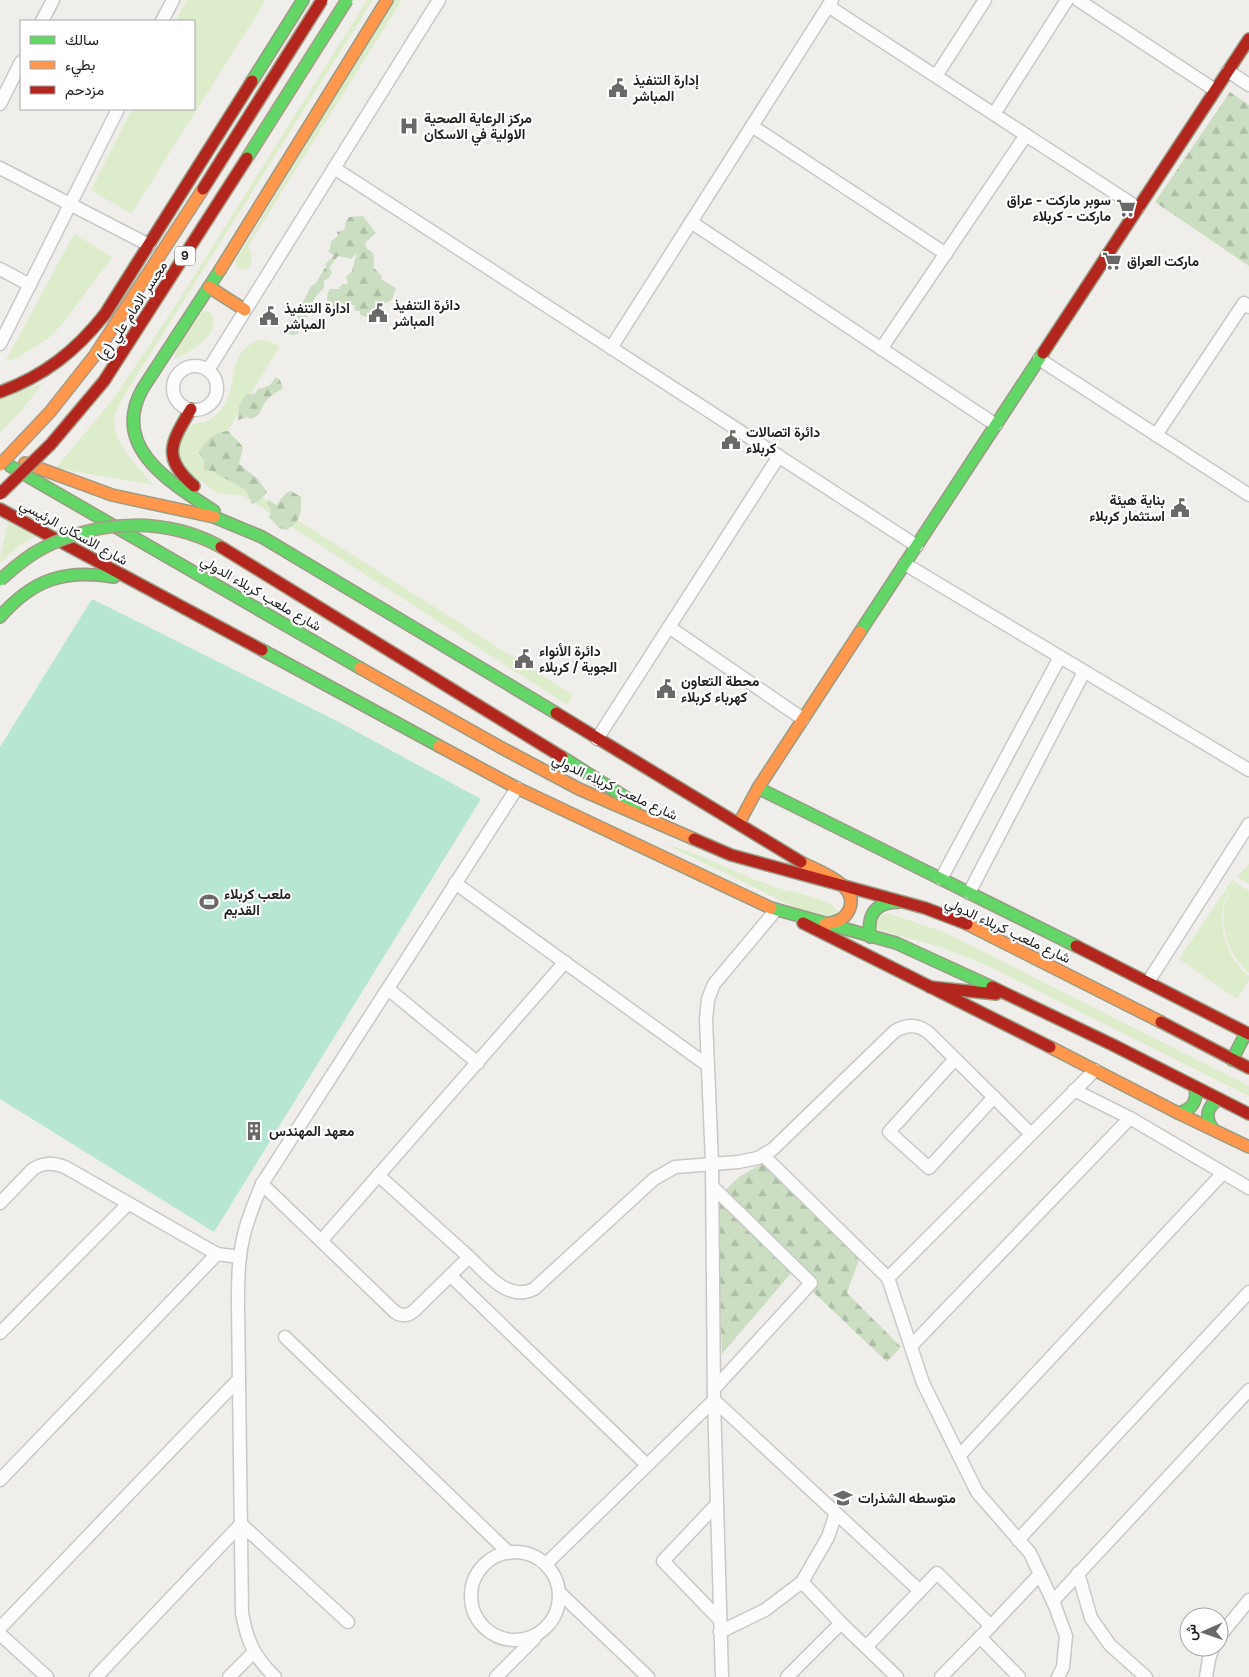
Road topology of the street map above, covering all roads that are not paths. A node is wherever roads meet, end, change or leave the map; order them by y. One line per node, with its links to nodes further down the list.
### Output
1 (53, 0): 12 (street)
2 (173, 0): 13 (street)
3 (303, 0): 30 (main road)
4 (322, 0): 49 (main road, مجسر الامام علي (ع) / 9, bridge)
5 (347, 0): 50 (main road, مجسر الامام علي (ع) / 9, bridge)
6 (388, 0): 34 (main road)
7 (439, 0): 26 (street)
8 (985, 0): 17 (street)
9 (1067, 0): 22 (street)
10 (1078, 0): 19 (street)
11 (830, 3): 17 (street); 23 (street)
12 (43, 20)
13 (163, 20)
14 (1249, 39): 16 (main road)
15 (20, 64): 20 (street)
16 (1228, 71): 18 (street); 19 (main road)
17 (936, 76): 22 (street)
18 (1249, 85)
19 (1215, 90): 28 (main road)
20 (0, 104)
21 (117, 110): 27 (street)
22 (994, 114): 24 (street)
23 (752, 126): 29 (street); 31 (street)
24 (1026, 135): 28 (street); 31 (street)
25 (0, 168): 27 (street)
26 (334, 168): 36 (street); 38 (street)
27 (70, 204): 30 (street); 33 (street)
28 (1138, 208): 40 (main road)
29 (691, 222): 38 (street); 39 (street)
30 (149, 245): 42 (main road)
31 (946, 254): 39 (street)
32 (0, 269): 33 (street)
33 (30, 285): 37 (street)
34 (209, 287): 36 (main road); 53 (main road)
35 (1249, 306): 45 (street)
36 (245, 310): 41 (street)
37 (0, 344)
38 (611, 348): 47 (street)
39 (881, 349): 44 (street)
40 (1039, 359): 44 (main road); 45 (street)
41 (208, 370): 43 (street); 43 (street)
42 (0, 392)
43 (191, 409): 54 (main road)
44 (996, 425): 55 (main road)
45 (1156, 435): 51 (street)
46 (0, 454): 53 (main road)
47 (779, 456): 55 (street); 60 (street)
48 (0, 460): 70 (main road, شارع ملعب كربلاء الدولي)
49 (0, 465)
50 (0, 494)
51 (1249, 496)
52 (0, 509): 58 (main road, شارع الاسكان الرئيسي)
53 (232, 523): 54 (main road)
54 (262, 537): 64 (main road)
55 (917, 546): 56 (main road)
56 (905, 564): 61 (street); 63 (main road)
57 (0, 580): 70 (main road, bridge)
58 (133, 582): 59 (main road); 66 (main road)
59 (0, 617)
60 (669, 627): 63 (street); 64 (street)
61 (1060, 657): 62 (street); 71 (street)
62 (1084, 672): 65 (street); 74 (street)
63 (803, 719): 67 (main road)
64 (597, 739): 68 (main road)
65 (1249, 770)
66 (517, 788): 72 (street); 76 (main road)
67 (758, 788): 68 (main road); 71 (main road)
68 (739, 822): 73 (main road)
69 (1249, 824): 80 (street)
70 (714, 848): 73 (main road, شارع ملعب كربلاء الدولي)
71 (941, 879): 74 (main road)
72 (455, 883): 79 (street); 82 (street)
73 (843, 885): 75 (main road, شارع ملعب كربلاء الدولي); 77 (main road)
74 (969, 892): 80 (main road)
75 (900, 902): 78 (main road); 86 (main road, شارع ملعب كربلاء الدولي)
76 (776, 910): 77 (main road); 81 (main road); 88 (street)
77 (824, 924): 78 (main road)
78 (870, 937): 83 (main road)
79 (564, 962): 87 (street); 88 (street)
80 (1148, 982): 84 (main road)
81 (930, 987): 83 (main road); 90 (main road)
82 (388, 989): 87 (street); 105 (street)
83 (1010, 996): 91 (main road)
84 (1248, 1034): 86 (main road)
85 (955, 1059): 93 (street); 93 (street); 101 (street)
86 (1232, 1060): 89 (main road, شارع ملعب كربلاء الدولي)
87 (478, 1063): 104 (street)
88 (707, 1065): 102 (street)
89 (1249, 1068)
90 (1095, 1070): 92 (street); 95 (main road)
91 (1195, 1087): 94 (main road); 95 (main road)
92 (1074, 1090): 97 (street); 99 (street)
93 (994, 1097): 99 (street)
94 (1219, 1099): 96 (main road); 98 (main road)
95 (1178, 1113): 98 (main road)
96 (1249, 1114)
97 (1130, 1118): 103 (street); 119 (street)
98 (1213, 1129): 100 (main road)
99 (1031, 1134): 115 (street)
100 (1249, 1147)
101 (763, 1155): 102 (street); 115 (street)
102 (712, 1163): 106 (street); 113 (street)
103 (1223, 1173): 107 (street); 123 (street)
104 (378, 1176): 110 (street); 113 (street)
105 (262, 1184): 110 (street); 112 (street)
106 (712, 1187): 122 (street); 122 (street)
107 (1249, 1188)
108 (0, 1203): 109 (street)
109 (128, 1204): 111 (street); 117 (street)
110 (321, 1241): 114 (street)
111 (217, 1254): 112 (street); 125 (street)
112 (240, 1257): 120 (street)
113 (469, 1257): 114 (street)
114 (451, 1276): 124 (street)
115 (888, 1278): 119 (street)
116 (1249, 1292): 129 (street)
117 (0, 1333)
118 (285, 1337): 130 (street)
119 (911, 1346): 123 (street)
120 (239, 1379): 128 (street); 144 (street)
121 (1249, 1390): 132 (street)
122 (714, 1394): 124 (street); 126 (street); 127 (street)
123 (959, 1456): 129 (street)
124 (647, 1465): 131 (street)
125 (0, 1480)
126 (717, 1504): 142 (street); 142 (street)
127 (836, 1513): 134 (street); 135 (street)
128 (241, 1524): 139 (street); 149 (street); 152 (street)
129 (1018, 1540): 133 (street)
130 (509, 1553): 131 (street); 146 (street)
131 (546, 1564): 136 (street)
132 (1078, 1573): 138 (street); 163 (street)
133 (1040, 1574): 138 (street); 143 (street)
134 (802, 1582): 140 (street); 142 (street)
135 (920, 1591): 143 (street); 148 (street)
136 (560, 1593): 146 (street); 156 (street)
137 (1249, 1600): 141 (street)
138 (1053, 1601): 162 (street)
139 (348, 1622)
140 (841, 1623): 148 (street); 158 (street)
141 (1229, 1625)
142 (720, 1626): 157 (street)
143 (991, 1626): 147 (street)
144 (0, 1628)
145 (0, 1634): 151 (street)
146 (538, 1635): 155 (street)
147 (980, 1637): 160 (street); 161 (street)
148 (866, 1647): 159 (street)
149 (254, 1652): 153 (street); 154 (street)
150 (1210, 1657): 164 (street)
151 (47, 1677)
152 (96, 1677)
153 (229, 1677)
154 (275, 1677)
155 (497, 1677)
156 (648, 1677)
157 (722, 1677)
158 (786, 1677)
159 (897, 1677)
160 (941, 1677)
161 (1019, 1677)
162 (1058, 1677)
163 (1146, 1677)
164 (1206, 1677)

